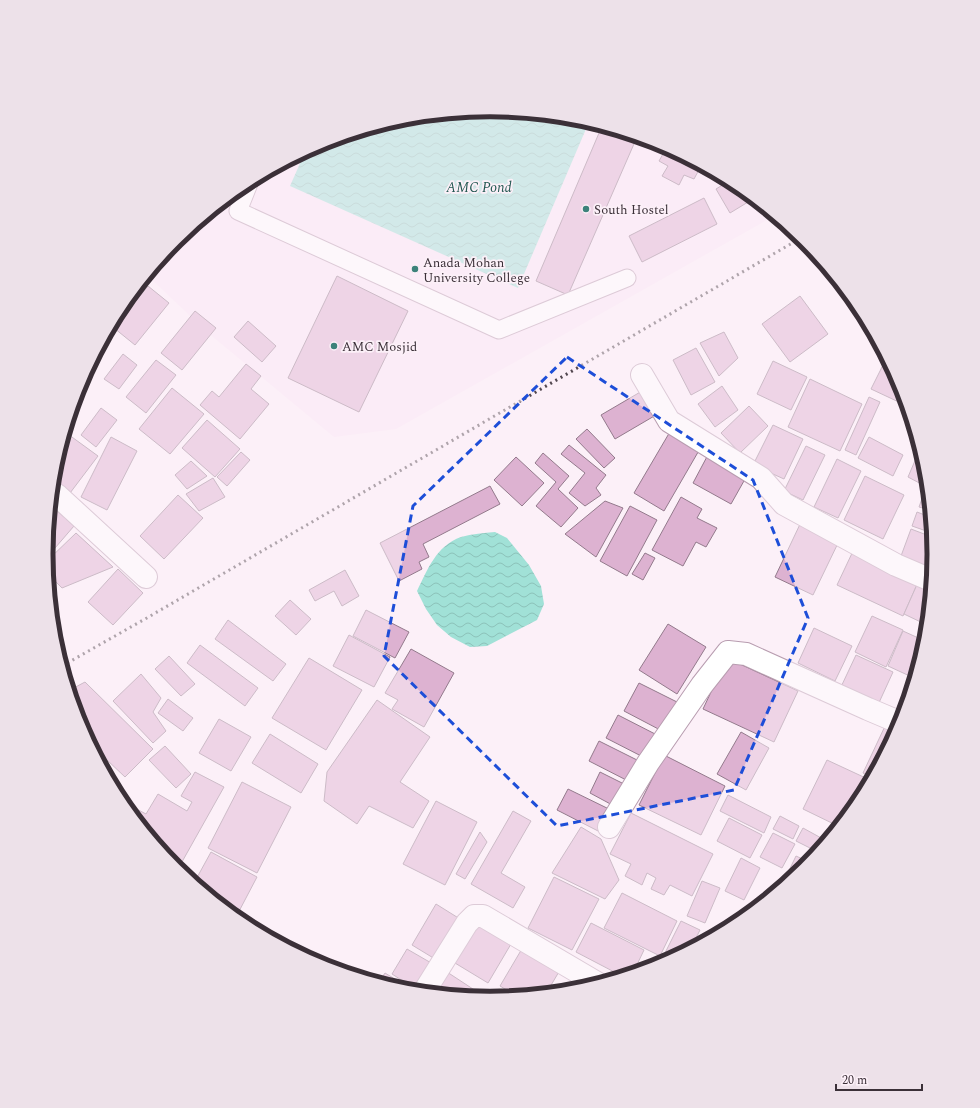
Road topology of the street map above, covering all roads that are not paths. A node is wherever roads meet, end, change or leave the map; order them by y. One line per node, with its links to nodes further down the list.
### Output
1 (246, 192): 2 (lane)
2 (627, 278)
3 (642, 375): 6 (street)
4 (57, 495): 5 (street)
5 (146, 577)
6 (926, 578)
7 (894, 720): 8 (street)
8 (609, 827)
9 (590, 979): 10 (street)
10 (428, 986)

